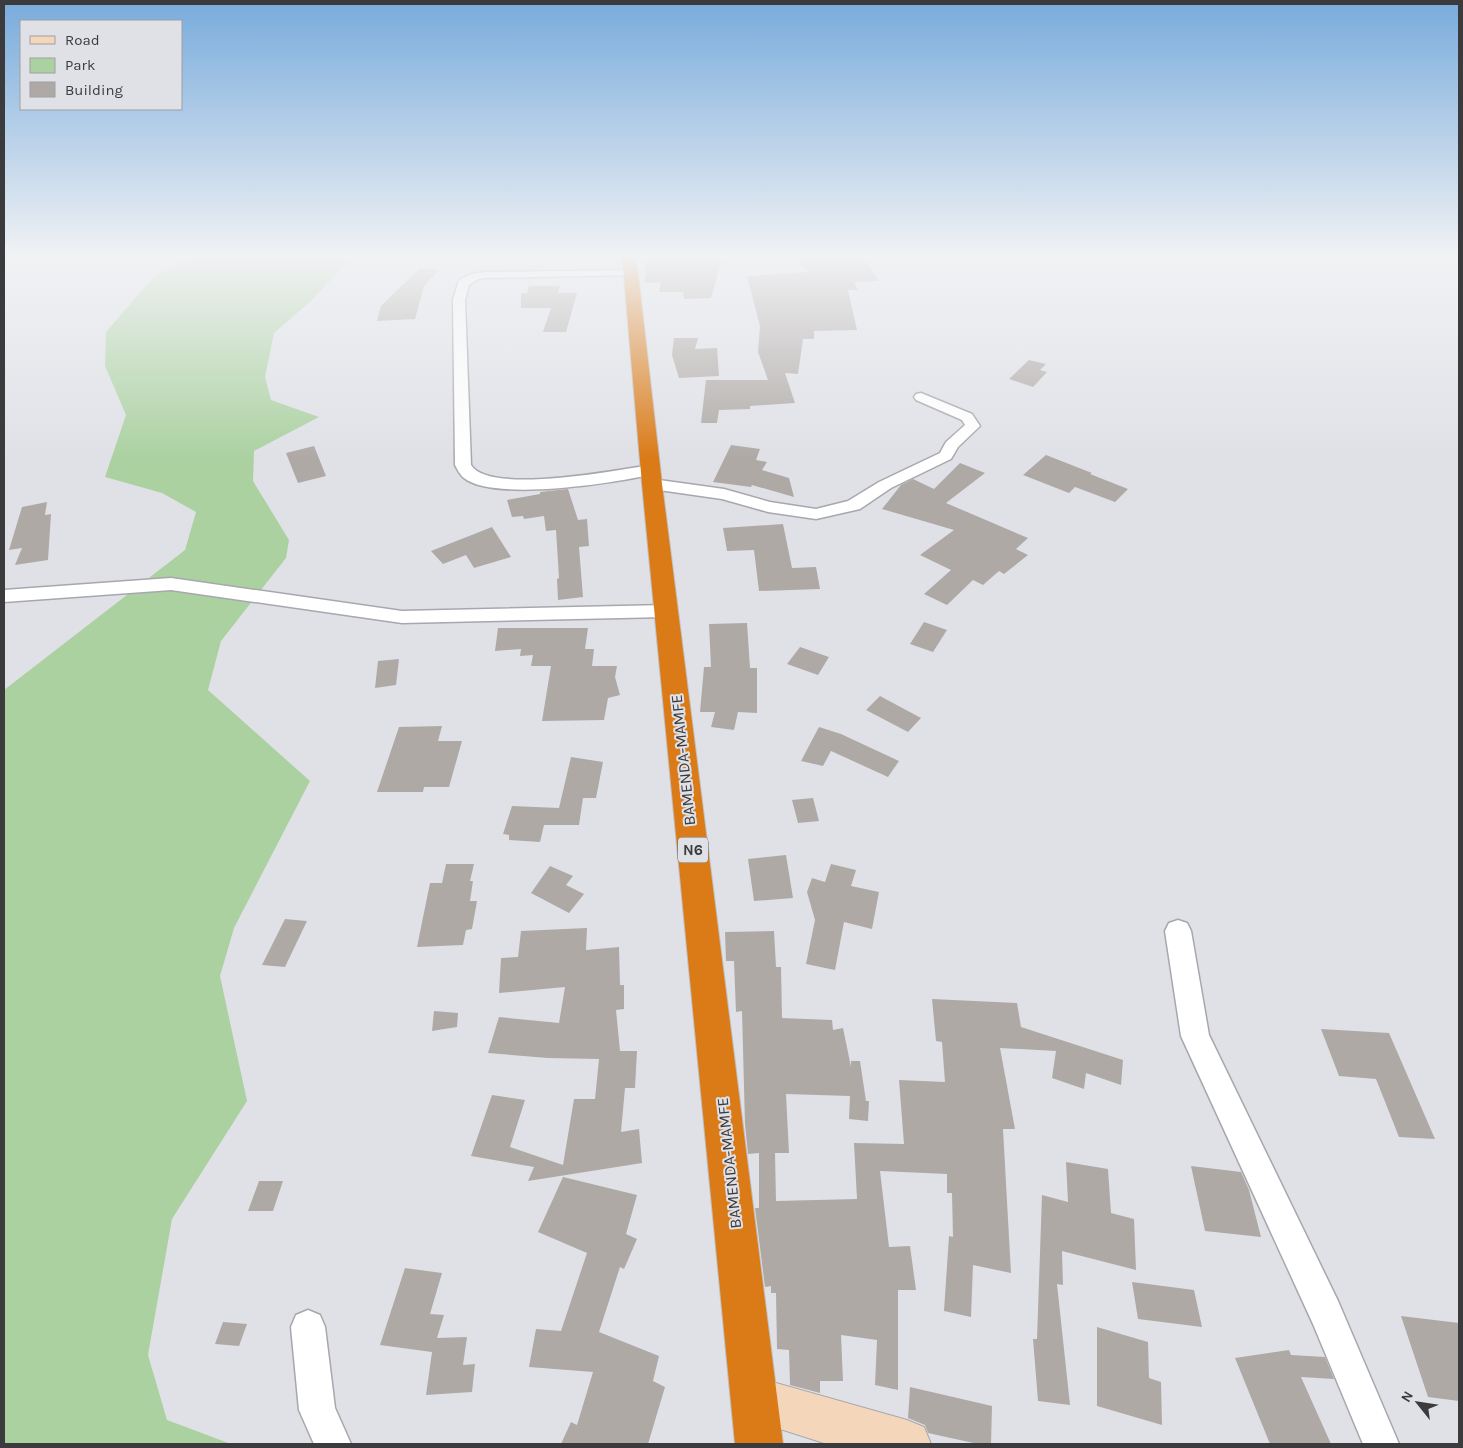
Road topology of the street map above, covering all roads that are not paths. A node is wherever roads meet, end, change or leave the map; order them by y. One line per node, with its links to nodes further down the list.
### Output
1 (460, 323): 4 (street)
2 (634, 323): 4 (highway, BAMENDA-MAMFE / N6)
3 (921, 397): 4 (street)
4 (652, 477): 6 (highway, BAMENDA-MAMFE / N6)
5 (4, 596): 6 (street)
6 (666, 611): 9 (highway, BAMENDA-MAMFE / N6)
7 (1178, 931): 13 (street)
8 (308, 1327): 10 (street)
9 (755, 1400): 11 (highway, BAMENDA-MAMFE / N6); 12 (street)
10 (333, 1444)
11 (759, 1444)
12 (907, 1444)
13 (1381, 1444)

